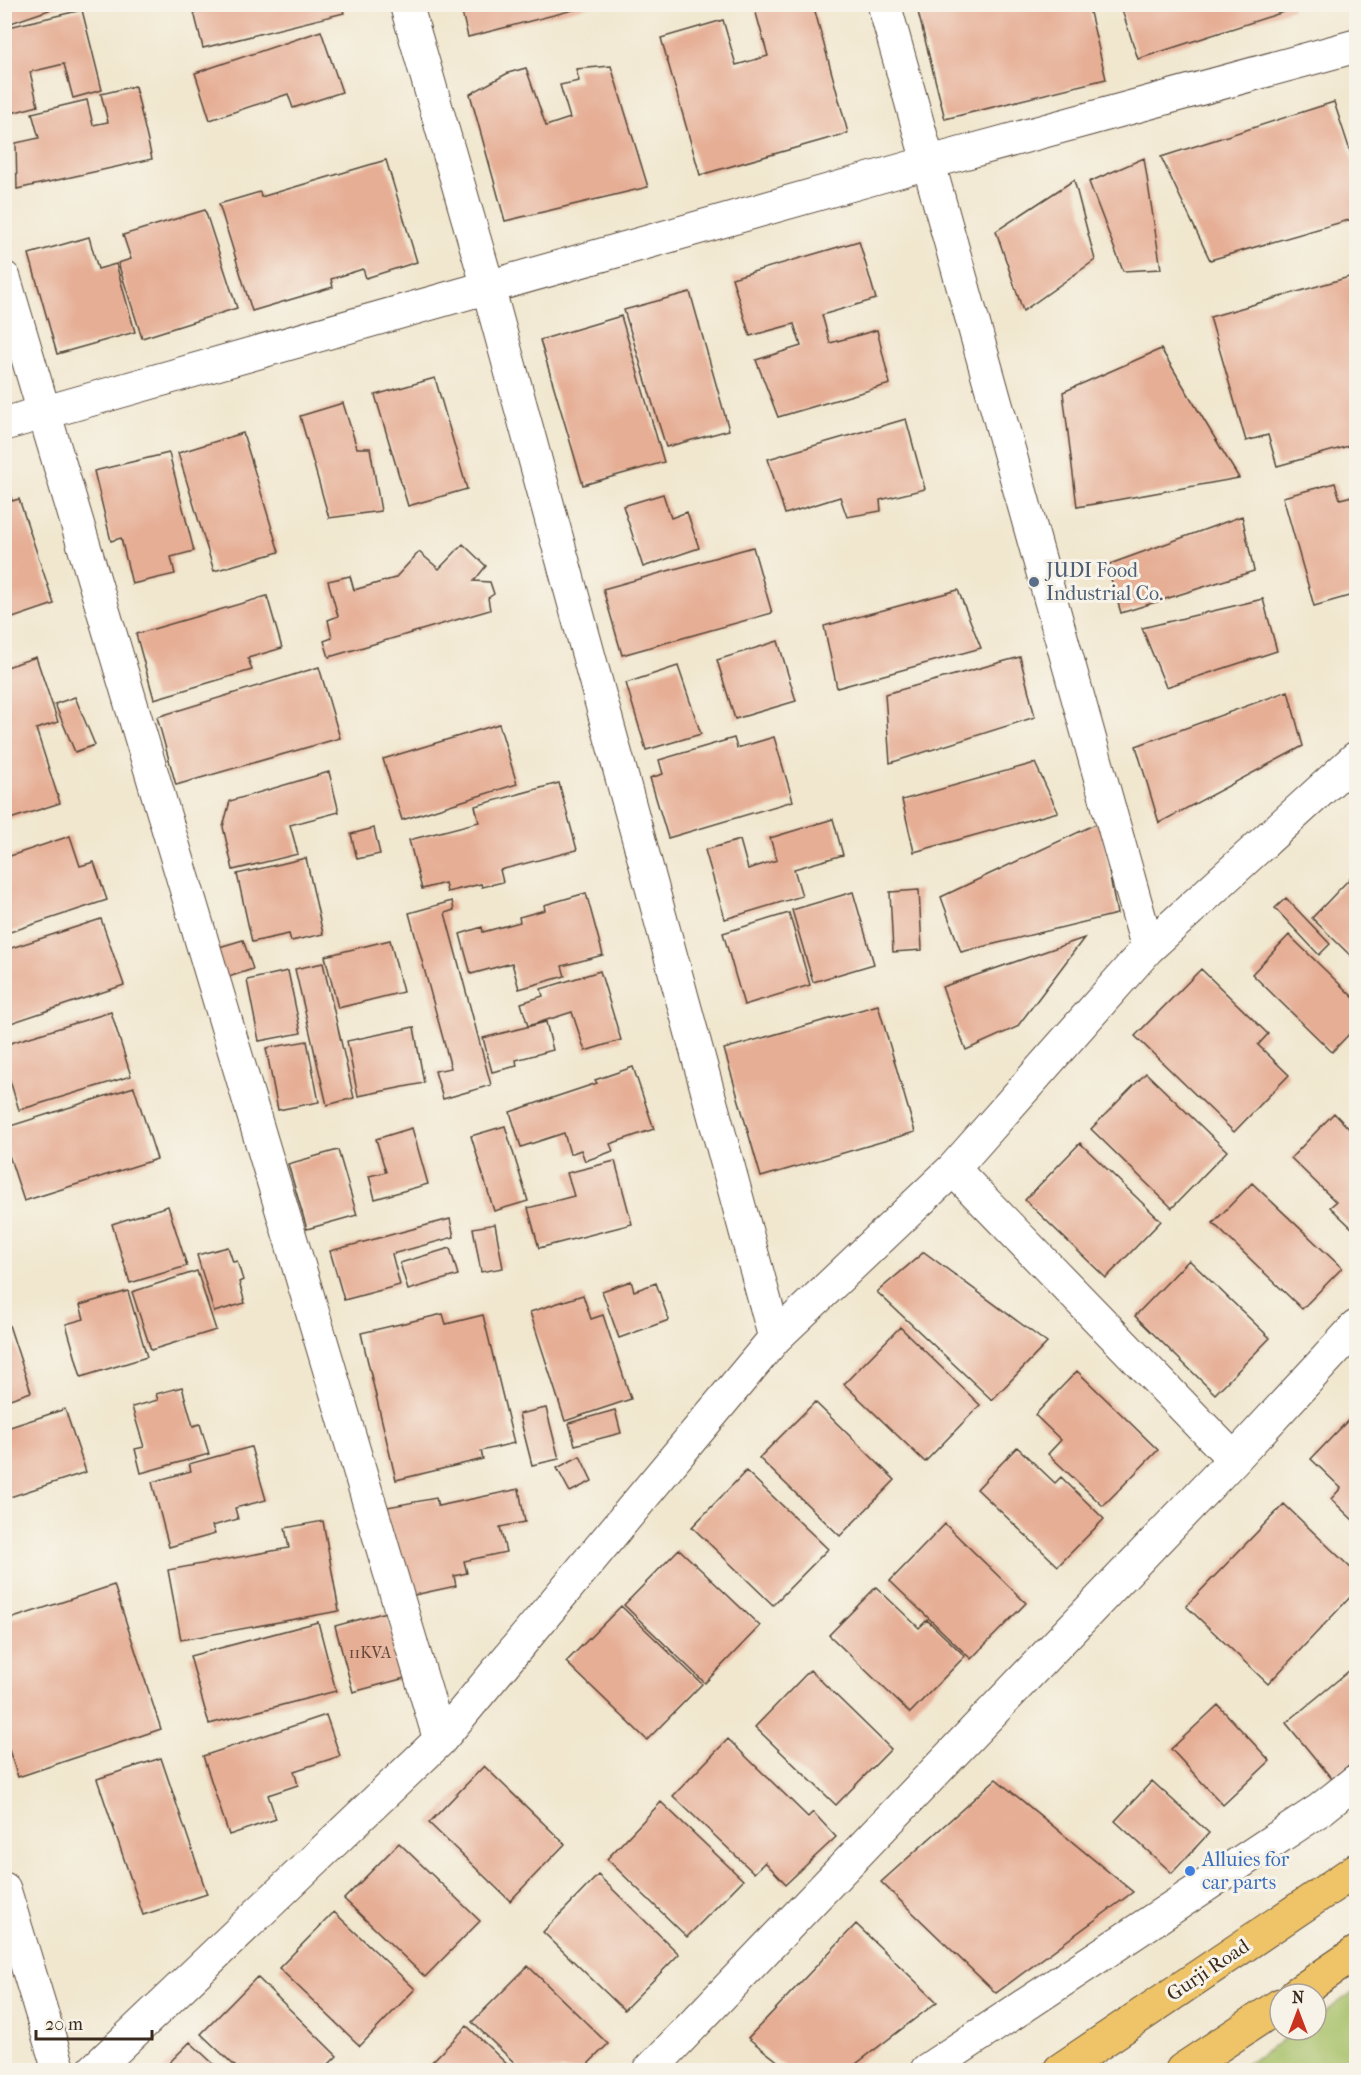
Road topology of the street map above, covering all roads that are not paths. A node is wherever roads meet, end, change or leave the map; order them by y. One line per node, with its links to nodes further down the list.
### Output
1 (406, 4): 6 (street)
2 (884, 4): 4 (street)
3 (1356, 46): 4 (street)
4 (927, 163): 6 (street); 10 (street)
5 (4, 278): 7 (street)
6 (488, 287): 7 (street); 13 (street)
7 (44, 413): 8 (street); 15 (street)
8 (4, 424)
9 (1356, 758): 10 (street)
10 (1148, 948): 11 (street)
11 (953, 1170): 13 (street); 14 (street)
12 (1356, 1327): 14 (street)
13 (775, 1338): 15 (street)
14 (1234, 1459): 24 (street)
15 (440, 1740): 23 (street)
16 (1356, 1781): 25 (street)
17 (1356, 1870): 26 (highway, Gurji Road)
18 (4, 1889): 22 (street)
19 (1356, 1953): 20 (highway)
20 (1314, 1982)
21 (1268, 2013): 27 (highway)
22 (60, 2070)
23 (94, 2070)
24 (650, 2070)
25 (927, 2070)
26 (1060, 2070)
27 (1182, 2070)

